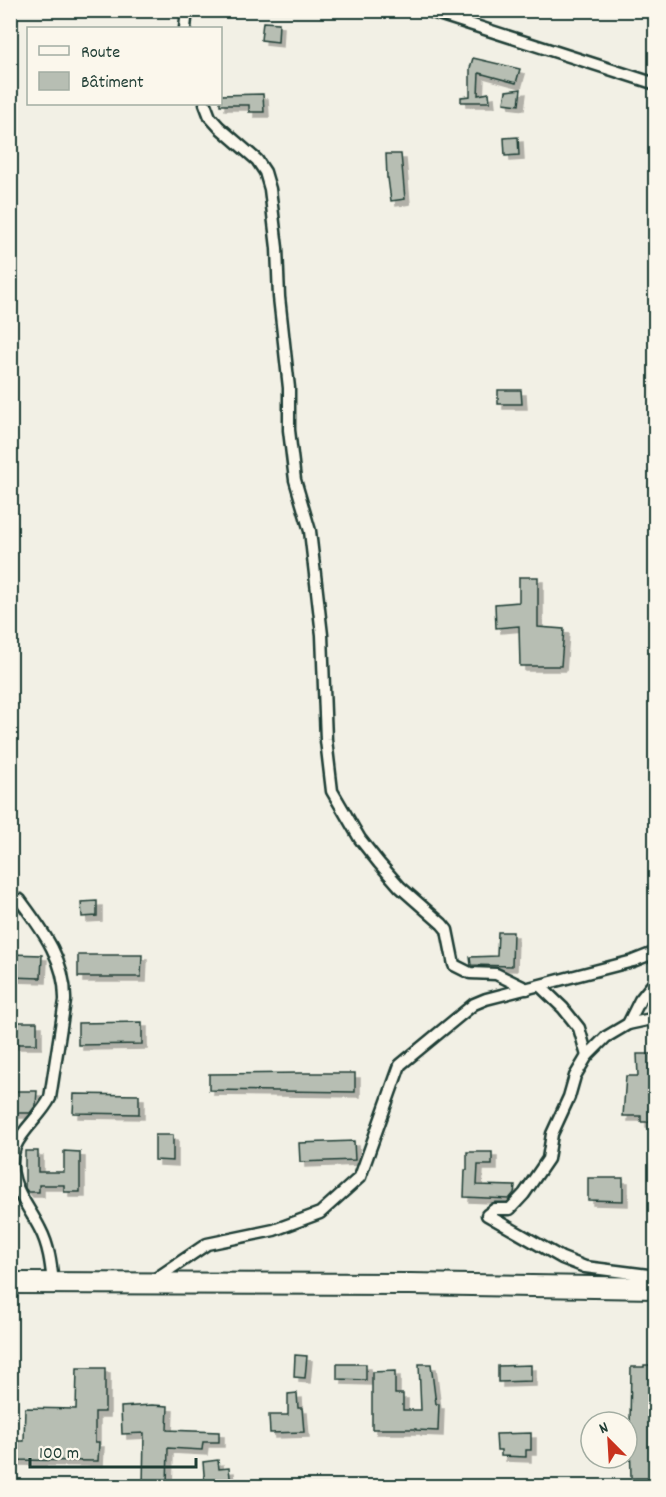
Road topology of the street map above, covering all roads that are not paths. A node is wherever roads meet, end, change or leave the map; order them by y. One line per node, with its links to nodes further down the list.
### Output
1 (187, 10): 3 (street)
2 (426, 10): 4 (street)
3 (185, 27)
4 (656, 84)
5 (205, 105): 10 (street)
6 (20, 900): 16 (street)
7 (656, 952): 9 (street)
8 (656, 980): 12 (street)
9 (540, 987): 10 (street); 13 (street)
10 (527, 989): 17 (street)
11 (656, 1018): 12 (street)
12 (628, 1024): 13 (street)
13 (587, 1056): 14 (street)
14 (656, 1276)
15 (10, 1283): 16 (highway)
16 (53, 1283): 17 (highway)
17 (149, 1284): 18 (highway)
18 (656, 1288)

